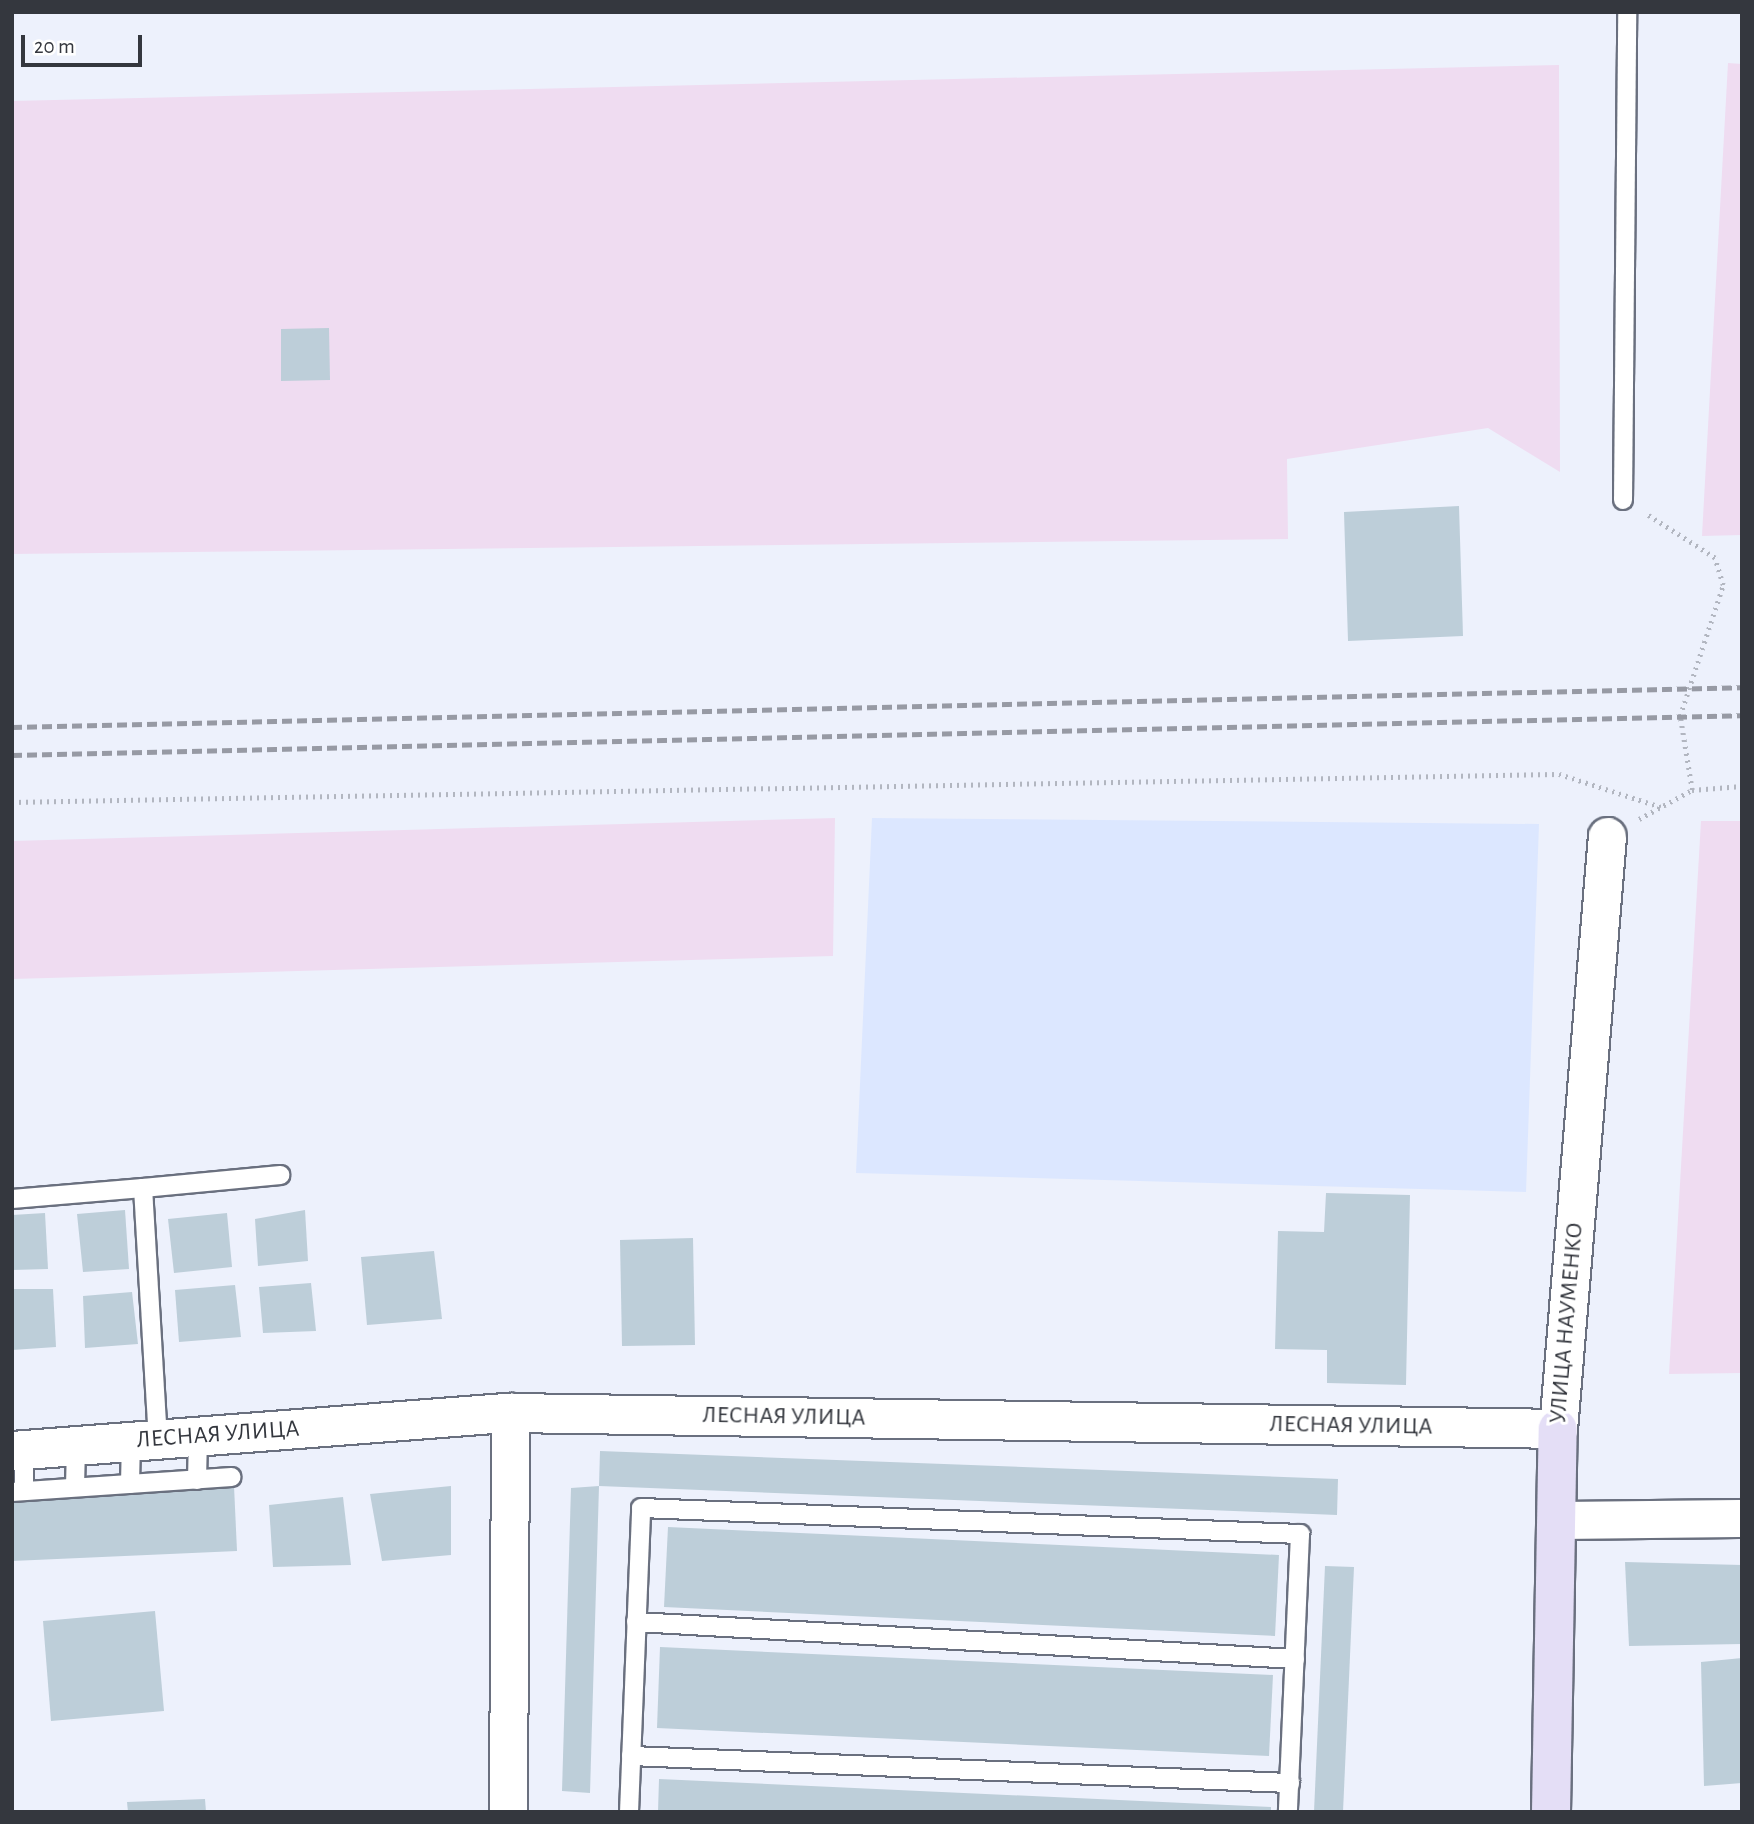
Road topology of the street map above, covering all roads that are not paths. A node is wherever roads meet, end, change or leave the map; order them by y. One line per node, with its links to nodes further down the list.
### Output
1 (1627, 12): 2 (lane)
2 (1623, 500)
3 (1607, 836): 8 (street, УЛИЦА НАУМЕНКО)
4 (280, 1175): 5 (lane)
5 (143, 1188): 6 (lane); 10 (lane)
6 (12, 1199)
7 (510, 1413): 8 (street, ЛЕСНАЯ УЛИЦА); 9 (street, ЛЕСНАЯ УЛИЦА); 24 (street)
8 (1558, 1429): 19 (main road, УЛИЦА НАУМЕНКО)
9 (198, 1436): 10 (street, ЛЕСНАЯ УЛИЦА); 14 (lane)
10 (145, 1440): 11 (street, ЛЕСНАЯ УЛИЦА); 15 (lane)
11 (76, 1445): 12 (street, ЛЕСНАЯ УЛИЦА); 16 (lane)
12 (18, 1450): 17 (lane)
13 (231, 1477): 14 (lane)
14 (197, 1480): 15 (lane)
15 (130, 1484): 16 (lane)
16 (75, 1488): 17 (lane)
17 (18, 1491)
18 (1742, 1518): 19 (street)
19 (1557, 1520): 27 (main road, УЛИЦА НАУМЕНКО)
20 (636, 1622): 21 (lane); 21 (lane); 22 (lane)
21 (1295, 1659): 23 (lane)
22 (631, 1756): 23 (lane); 25 (lane)
23 (1290, 1783): 26 (lane)
24 (508, 1812)
25 (629, 1812)
26 (1289, 1812)
27 (1551, 1812)

